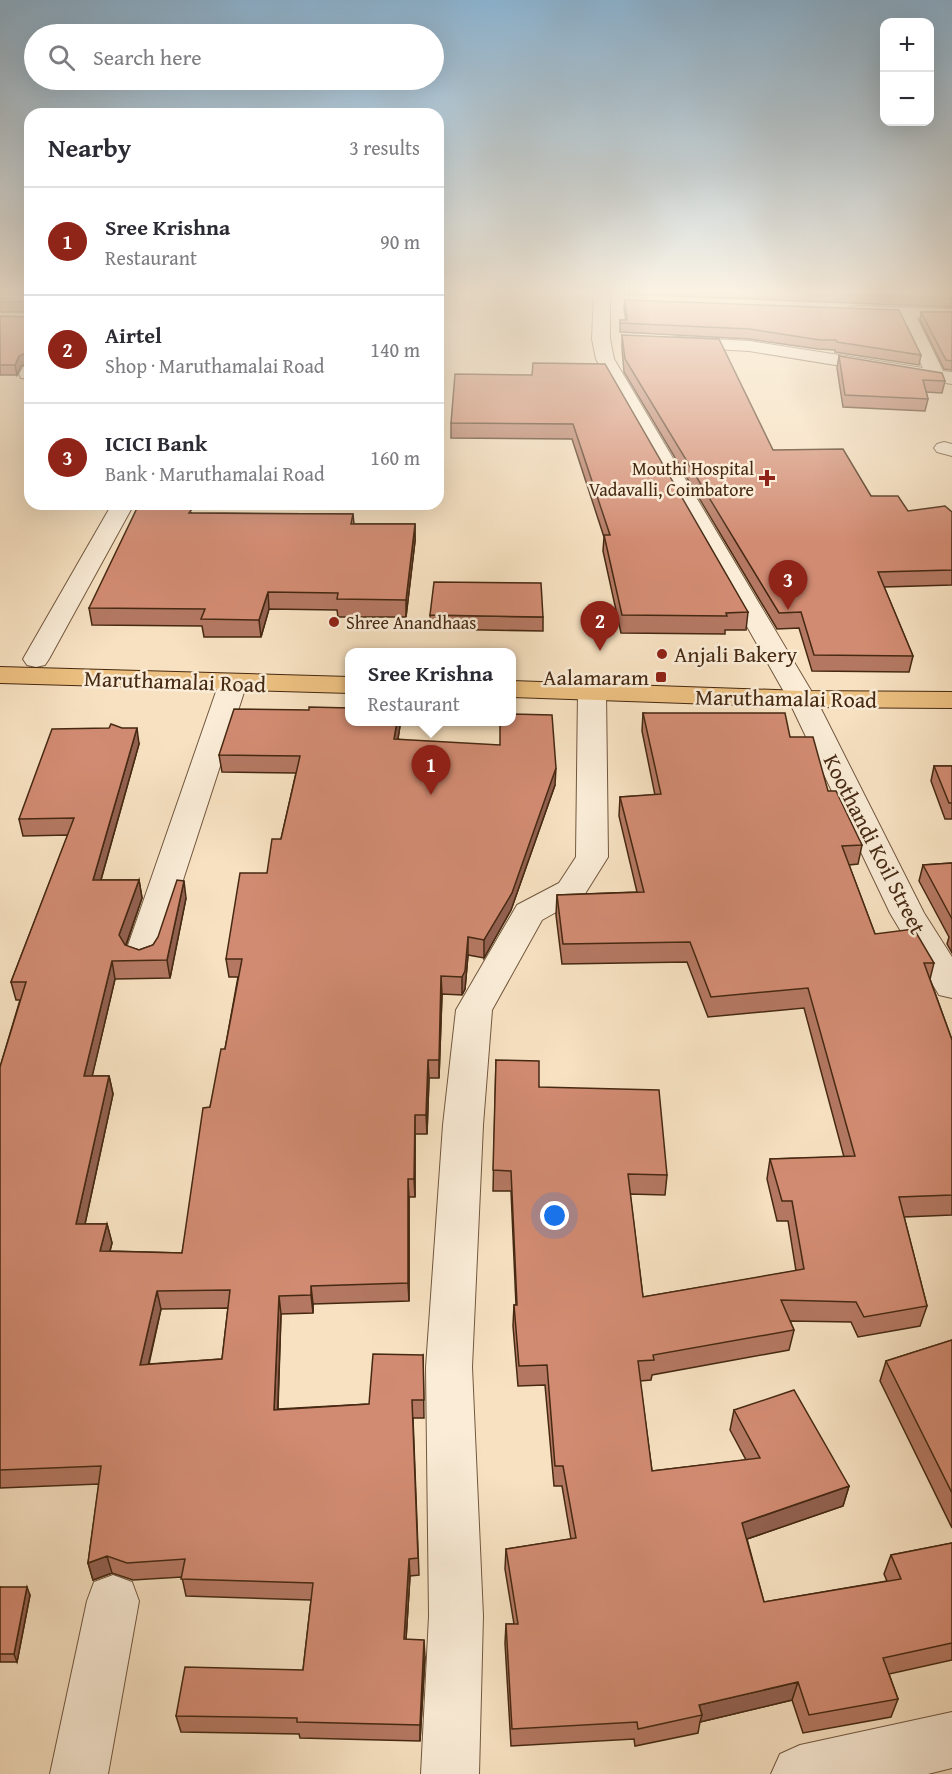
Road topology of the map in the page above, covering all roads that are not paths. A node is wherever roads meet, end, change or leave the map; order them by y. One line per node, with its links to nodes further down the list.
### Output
1 (614, 376): 12 (street, Koothandi Koil Street)
2 (120, 510): 4 (street)
3 (0, 658): 4 (main road, Maruthamalai Road)
4 (36, 659): 5 (main road, Maruthamalai Road)
5 (345, 668)
6 (516, 672): 12 (main road, Maruthamalai Road)
7 (0, 675): 9 (main road, Maruthamalai Road)
8 (952, 682): 12 (main road, Maruthamalai Road)
9 (233, 683): 10 (main road, Maruthamalai Road); 15 (street)
10 (345, 686)
11 (516, 689): 13 (main road, Maruthamalai Road)
12 (796, 690): 13 (main road, Maruthamalai Road); 14 (main road, Maruthamalai Road); 16 (street, Koothandi Koil Street)
13 (592, 691): 21 (street)
14 (952, 700)
15 (142, 954)
16 (952, 986)
17 (113, 1600): 20 (street)
18 (952, 1740): 19 (street)
19 (875, 1766): 22 (street)
20 (79, 1774)
21 (450, 1774)
22 (800, 1774)

